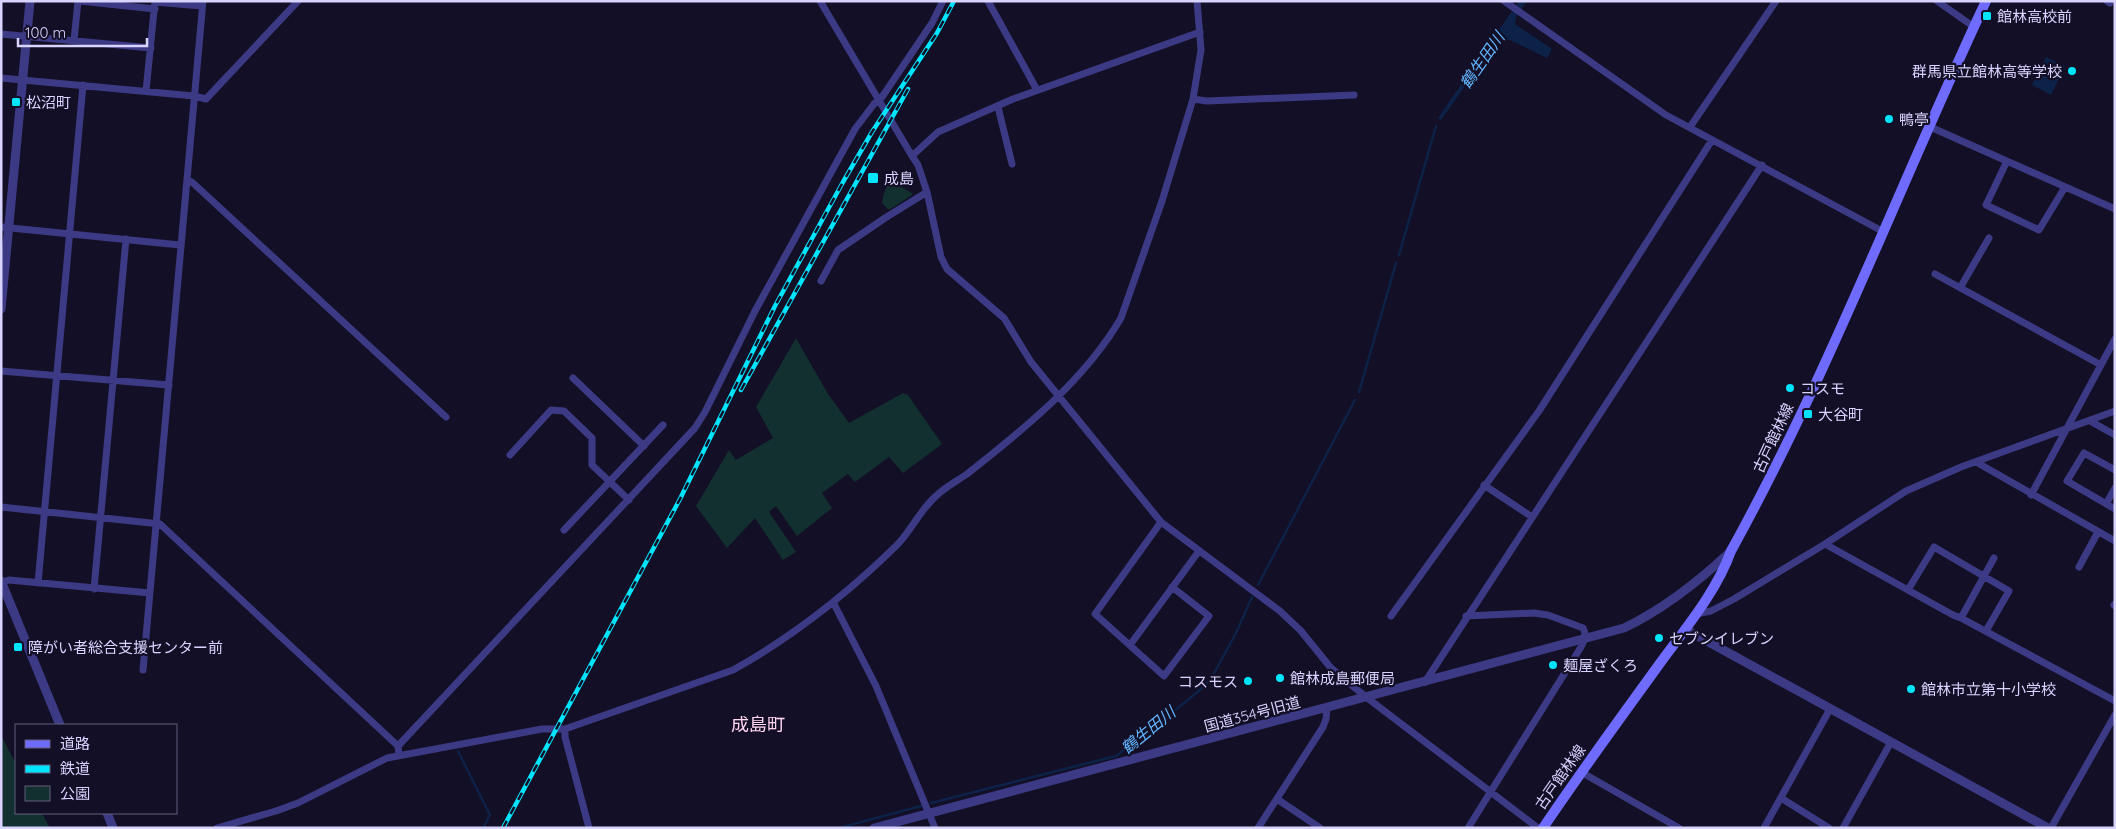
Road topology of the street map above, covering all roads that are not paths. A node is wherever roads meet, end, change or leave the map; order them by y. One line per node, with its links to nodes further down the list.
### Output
1 (30, 1): 19 (street)
2 (79, 1): 14 (street); 20 (street)
3 (298, 1): 28 (street)
4 (820, 1): 30 (street)
5 (943, 1): 30 (street)
6 (988, 1): 25 (street)
7 (1197, 1): 17 (street)
8 (1504, 1): 33 (street)
9 (1776, 1): 33 (street)
10 (1937, 1): 16 (street)
11 (1986, 1): 16 (main road, 古戸館林線)
12 (2107, 1): 13 (street)
13 (2111, 1)
14 (155, 4): 15 (street); 21 (street)
15 (203, 4): 28 (street)
16 (1974, 27): 32 (main road, 古戸館林線)
17 (1200, 32): 25 (street); 29 (street)
18 (1, 34): 19 (street)
19 (27, 36): 20 (street); 23 (street)
20 (74, 41): 21 (street)
21 (151, 48): 26 (street)
22 (1, 78): 23 (street)
23 (23, 80): 24 (street); 43 (street)
24 (82, 85): 26 (street); 45 (street)
25 (1037, 90): 31 (street)
26 (146, 91): 28 (street)
27 (1354, 95): 29 (street)
28 (194, 96): 39 (street)
29 (1193, 98): 60 (street)
30 (878, 99): 35 (street); 75 (street)
31 (998, 107): 35 (street); 37 (street)
32 (1928, 126): 36 (street); 44 (main road, 古戸館林線)
33 (1690, 127): 34 (street)
34 (1712, 140): 38 (street); 72 (street)
35 (912, 156): 41 (street)
36 (2007, 161): 40 (street); 40 (street)
37 (1012, 164)
38 (1762, 165): 44 (street); 81 (street)
39 (188, 180): 48 (street); 62 (street)
40 (2065, 187): 42 (street)
41 (928, 192): 50 (street); 60 (street)
42 (2115, 209)
43 (5, 228): 45 (street); 52 (street)
44 (1882, 231): 89 (main road, 古戸館林線)
45 (69, 233): 47 (street); 56 (street)
46 (1989, 238): 51 (street)
47 (126, 240): 48 (street); 58 (street)
48 (180, 245): 59 (street)
49 (1935, 274): 51 (street)
50 (822, 281)
51 (1960, 288): 54 (street)
52 (1, 309)
53 (2115, 339): 54 (street)
54 (2101, 364): 65 (street)
55 (1, 371): 56 (street)
56 (57, 376): 58 (street); 79 (street)
57 (573, 378): 67 (street)
58 (113, 380): 59 (street); 80 (street)
59 (169, 385): 82 (street)
60 (1059, 397): 83 (street); 99 (street)
61 (2115, 411): 63 (street)
62 (446, 418)
63 (2090, 421): 65 (street); 66 (street)
64 (663, 425): 67 (street)
65 (2067, 430): 69 (street); 74 (street)
66 (2115, 436)
67 (644, 446): 71 (street)
68 (510, 455): 71 (street)
69 (1976, 462): 74 (street); 87 (street)
70 (2115, 470): 76 (street)
71 (610, 482): 75 (street); 84 (street)
72 (1484, 485): 81 (street); 101 (street)
73 (2115, 488): 76 (street)
74 (2031, 495): 85 (street)
75 (628, 500): 118 (street)
76 (2106, 504): 78 (street)
77 (1, 507): 79 (street)
78 (2115, 509)
79 (44, 511): 80 (street); 94 (street)
80 (100, 517): 82 (street); 96 (street)
81 (1532, 517): 102 (street)
82 (156, 522): 98 (street); 118 (street)
83 (1161, 522): 88 (street); 107 (street)
84 (564, 530)
85 (2098, 532): 86 (street); 91 (street)
86 (2115, 541)
87 (1825, 544): 97 (street); 100 (street)
88 (1199, 550): 95 (street); 110 (street)
89 (1731, 551): 100 (main road, 古戸館林線); 106 (street, 国道354号旧道)
90 (1994, 558): 92 (street)
91 (2079, 567)
92 (1984, 577): 97 (street); 103 (street); 105 (street)
93 (1, 581): 94 (street); 115 (street)
94 (38, 583): 96 (street)
95 (1172, 587): 107 (street); 107 (street)
96 (94, 590): 98 (street)
97 (1908, 590): 103 (street)
98 (150, 593): 108 (street)
99 (833, 602): 116 (street); 124 (street)
100 (1696, 614): 104 (main road, 古戸館林線)
101 (1390, 616)
102 (1466, 616): 106 (street); 109 (street)
103 (1961, 618): 105 (street)
104 (1685, 629): 113 (street); 120 (main road, 古戸館林線)
105 (1986, 631): 111 (street)
106 (1585, 638): 109 (street, 国道354号旧道); 121 (street)
107 (1130, 645)
108 (144, 670)
109 (1424, 682): 110 (street, 国道354号旧道)
110 (1366, 698): 112 (street, 国道354号旧道); 121 (street)
111 (2115, 700)
112 (1327, 708): 123 (street); 124 (street, 国道354号旧道)
113 (1830, 709): 117 (street); 122 (street)
114 (2115, 715): 140 (street)
115 (60, 724)
116 (565, 729): 119 (street); 128 (street)
117 (1891, 742): 139 (street); 140 (street)
118 (398, 746): 119 (street)
119 (399, 755): 127 (street)
120 (1580, 772): 135 (main road, 古戸館林線); 136 (street)
121 (1491, 792): 133 (street); 134 (street)
122 (1780, 798): 137 (street); 138 (street)
123 (1277, 799): 131 (street); 132 (street)
124 (929, 813): 129 (street, 国道354号旧道); 130 (street)
125 (107, 814): 126 (street)
126 (113, 828)
127 (217, 828)
128 (589, 828)
129 (874, 828)
130 (935, 828)
131 (1258, 828)
132 (1320, 828)
133 (1468, 828)
134 (1538, 828)
135 (1543, 828)
136 (1679, 828)
137 (1764, 828)
138 (1829, 828)
139 (1843, 828)
140 (2050, 828)

